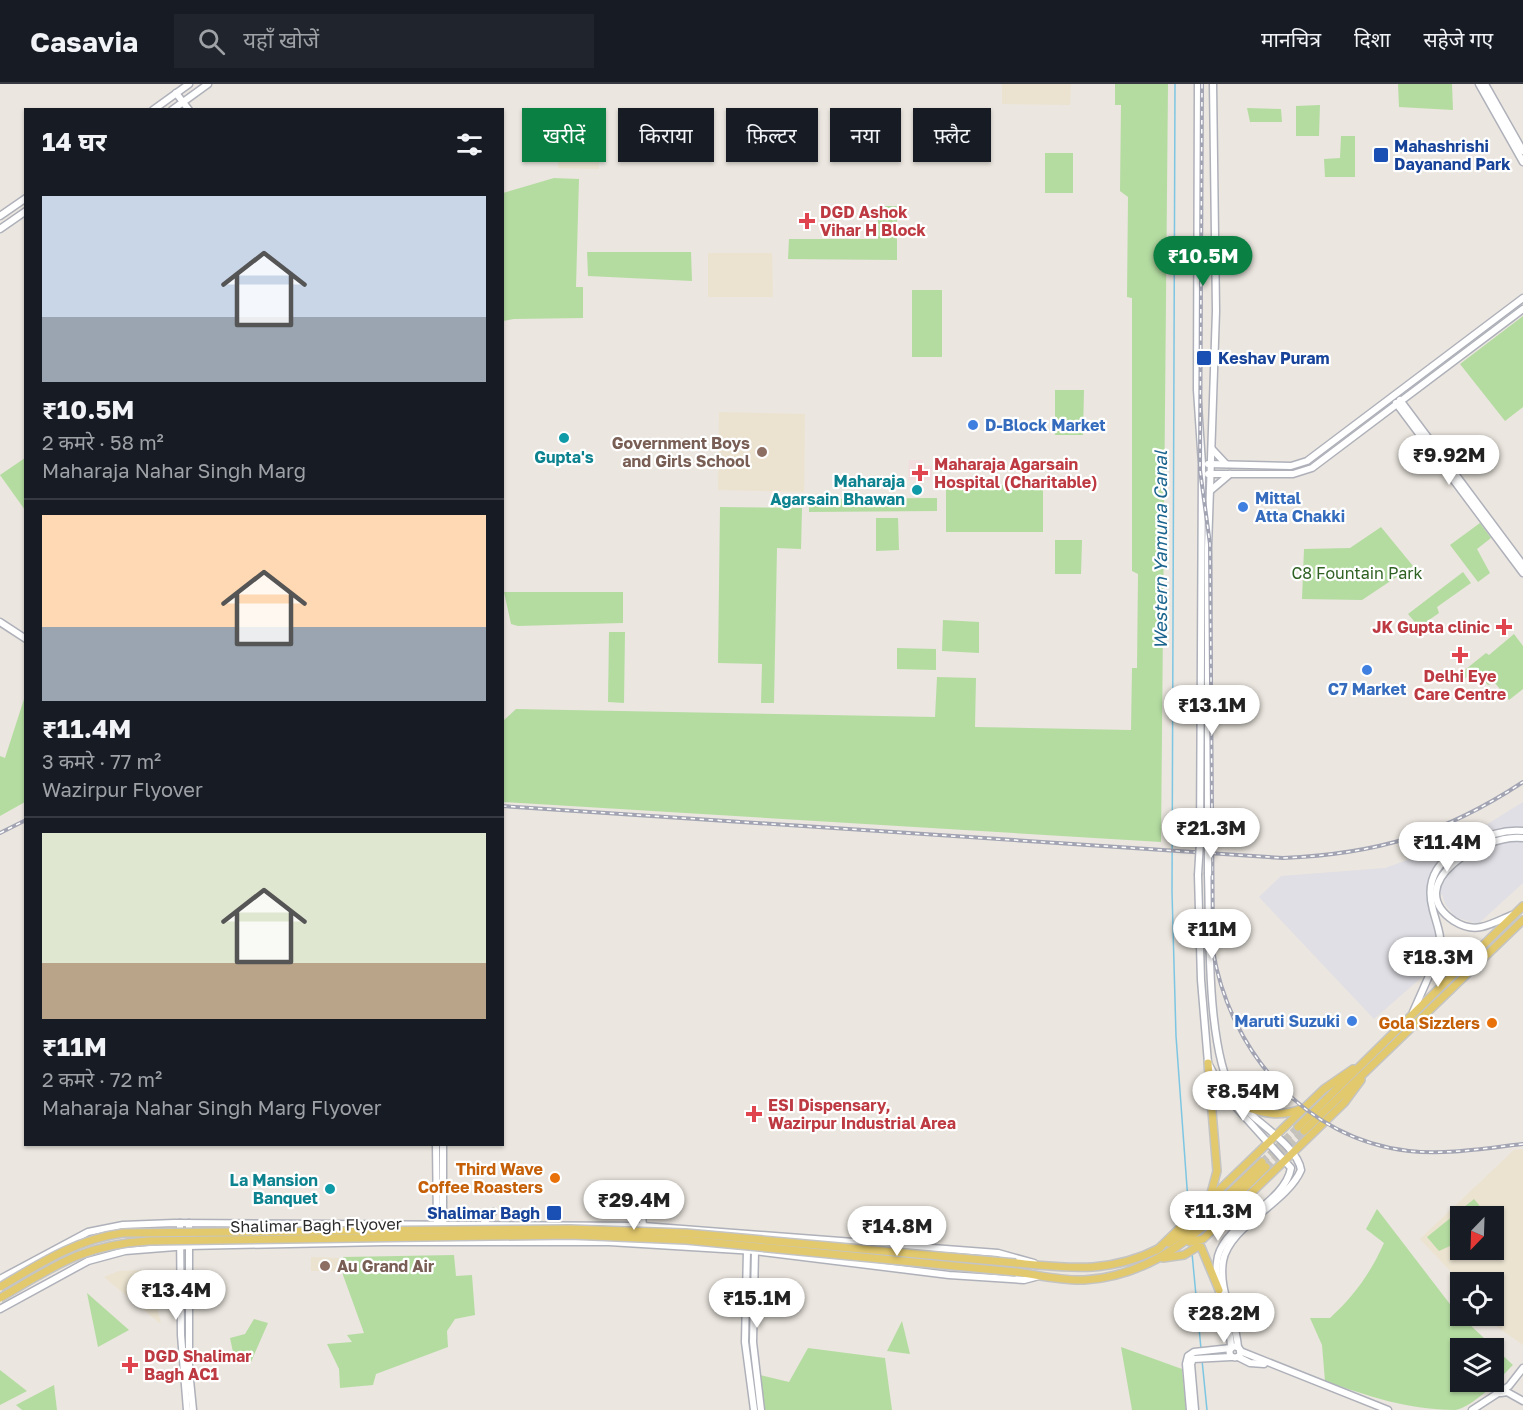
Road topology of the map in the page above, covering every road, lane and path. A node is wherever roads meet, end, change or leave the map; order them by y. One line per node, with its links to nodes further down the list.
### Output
1 (189, 84): 7 (street)
2 (208, 84): 9 (street)
3 (1198, 84): 24 (street)
4 (1214, 84): 23 (street)
5 (1479, 84): 14 (street)
6 (1485, 84): 13 (street)
7 (176, 93): 8 (street); 9 (street)
8 (170, 98): 10 (street); 11 (street)
9 (183, 102): 11 (street); 12 (street)
10 (156, 108)
11 (176, 108)
12 (188, 108)
13 (1523, 151)
14 (1523, 162)
15 (24, 199): 17 (street)
16 (24, 212): 18 (street)
17 (0, 216)
18 (0, 229)
19 (1523, 298): 21 (street)
20 (1523, 309): 22 (street)
21 (1394, 396): 22 (street); 26 (street)
22 (1399, 403): 29 (street); 31 (street); 32 (street)
23 (1211, 448): 25 (street); 26 (street)
24 (1202, 464): 25 (street); 27 (street)
25 (1211, 464): 26 (street); 28 (street)
26 (1226, 464)
27 (1202, 474): 28 (street); 42 (street, bridge)
28 (1210, 474): 29 (street); 30 (street)
29 (1230, 474): 30 (street)
30 (1210, 491): 43 (street, bridge)
31 (1523, 565)
32 (1523, 573)
33 (0, 622): 34 (street)
34 (24, 638)
35 (1523, 831): 40 (street)
36 (1523, 838): 38 (street)
37 (1523, 906): 38 (main road)
38 (1514, 914): 40 (main road)
39 (1523, 920): 41 (main road)
40 (1412, 1015): 41 (main road)
41 (1371, 1061): 44 (main road); 45 (main road); 50 (main road)
42 (1208, 1063): 47 (street); 52 (main road)
43 (1243, 1106): 44 (main road); 46 (street)
44 (1304, 1108): 46 (main road)
45 (1301, 1129)
46 (1275, 1137): 47 (main road); 50 (street)
47 (1269, 1143): 51 (street); 52 (main road)
48 (436, 1146): 54 (street)
49 (442, 1146): 60 (street)
50 (1292, 1154): 51 (main road); 90 (street)
51 (1286, 1160): 68 (main road); 87 (street)
52 (1206, 1204): 66 (main road)
53 (493, 1212): 61 (street)
54 (436, 1213): 59 (street); 60 (street)
55 (642, 1214): 64 (street)
56 (180, 1223): 57 (street); 63 (street); 72 (street)
57 (189, 1223): 58 (street); 73 (street)
58 (383, 1223): 59 (street); 69 (street)
59 (424, 1224): 60 (street)
60 (440, 1224): 61 (street)
61 (483, 1224): 62 (street)
62 (520, 1224): 64 (street); 70 (street)
63 (129, 1225): 76 (street); 85 (street)
64 (643, 1226): 65 (street)
65 (672, 1227): 67 (street); 71 (street)
66 (1182, 1232): 68 (main road); 83 (main road, Shalimar Bagh Flyover)
67 (795, 1233): 79 (street); 83 (street)
68 (1197, 1241): 80 (main road); 80 (main road); 87 (main road)
69 (383, 1242): 70 (street); 73 (street)
70 (521, 1242): 71 (street)
71 (672, 1245): 74 (street)
72 (181, 1246): 73 (street); 76 (street); 95 (street)
73 (188, 1246): 96 (street)
74 (737, 1249): 75 (street); 81 (street)
75 (747, 1250): 77 (street); 81 (street)
76 (134, 1251): 89 (street)
77 (755, 1251): 78 (street); 82 (street)
78 (769, 1253): 79 (street); 82 (street)
79 (791, 1255): 84 (street)
80 (1159, 1258): 84 (main road, Shalimar Bagh Flyover)
81 (746, 1261): 97 (street)
82 (755, 1262): 98 (street)
83 (1038, 1265): 86 (main road, Shalimar Bagh Flyover, bridge)
84 (1040, 1276): 88 (main road, Shalimar Bagh Flyover, bridge)
85 (0, 1279)
86 (0, 1287)
87 (1220, 1290): 90 (street)
88 (0, 1298)
89 (0, 1309)
90 (1235, 1351): 91 (street); 101 (street)
91 (1194, 1355): 99 (street); 100 (street)
92 (1523, 1368): 93 (street)
93 (1492, 1396): 94 (street); 102 (street)
94 (1523, 1401)
95 (187, 1410)
96 (194, 1410)
97 (754, 1410)
98 (761, 1410)
99 (1190, 1410)
100 (1195, 1410)
101 (1388, 1410)
102 (1472, 1410)

